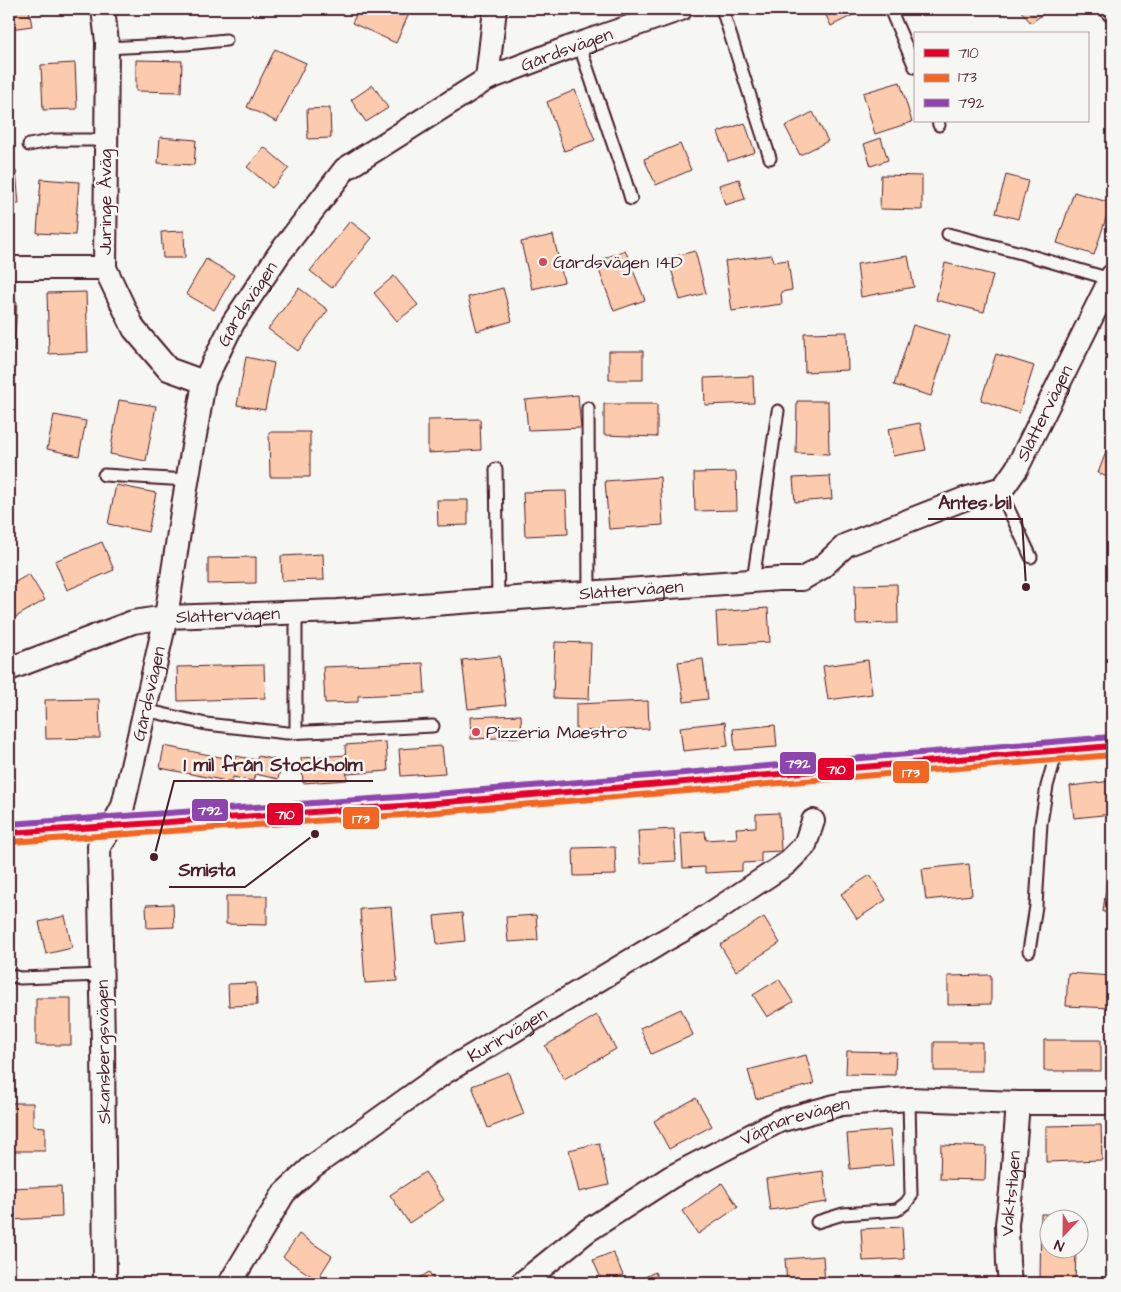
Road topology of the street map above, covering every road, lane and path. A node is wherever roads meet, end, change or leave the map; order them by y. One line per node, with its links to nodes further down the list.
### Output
1 (103, 9): 8 (street, Juringe Åväg)
2 (495, 9): 10 (street)
3 (681, 9): 7 (street, Gårdsvägen)
4 (722, 9): 13 (lane)
5 (890, 9): 9 (lane)
6 (226, 40): 8 (lane)
7 (579, 44): 10 (street, Gårdsvägen); 14 (lane)
8 (106, 48): 11 (street, Juringe Åväg)
9 (914, 65)
10 (487, 80): 19 (street, Gårdsvägen)
11 (106, 140): 12 (lane); 17 (street, Juringe Åväg)
12 (29, 145)
13 (770, 158)
14 (630, 199)
15 (948, 234): 18 (lane)
16 (9, 268): 17 (street)
17 (105, 268): 19 (street, Juringe Åväg)
18 (1111, 278): 25 (street, Slåttervägen)
19 (204, 382): 24 (street, Gårdsvägen)
20 (588, 408): 28 (lane)
21 (778, 411): 27 (lane)
22 (496, 469): 29 (lane)
23 (104, 475): 24 (lane)
24 (188, 480): 31 (street, Gårdsvägen)
25 (999, 489): 26 (lane); 27 (street, Slåttervägen)
26 (1031, 557)
27 (752, 581): 28 (street, Slåttervägen)
28 (589, 592): 29 (street, Slåttervägen)
29 (498, 599): 30 (street, Slåttervägen)
30 (296, 612): 31 (street, Slåttervägen); 35 (lane)
31 (166, 617): 32 (street, Slåttervägen); 33 (street, Gårdsvägen)
32 (9, 669)
33 (145, 710): 35 (lane); 39 (street, Gårdsvägen)
34 (433, 726): 35 (lane)
35 (296, 732)
36 (1112, 746): 37 (street)
37 (1057, 751): 39 (street); 41 (lane)
38 (813, 820): 49 (street, Kurirvägen)
39 (113, 825): 40 (street); 43 (street, Skansbergsvägen)
40 (9, 833)
41 (1029, 951)
42 (9, 975): 43 (lane)
43 (102, 975): 48 (street, Skansbergsvägen)
44 (909, 1099): 45 (street, Väpnarevägen); 47 (lane); 50 (street, Väpnarevägen)
45 (1018, 1103): 46 (street, Väpnarevägen); 51 (street, Vaktstigen)
46 (1112, 1103)
47 (818, 1222)
48 (105, 1283)
49 (230, 1283)
50 (522, 1283)
51 (1010, 1283)

